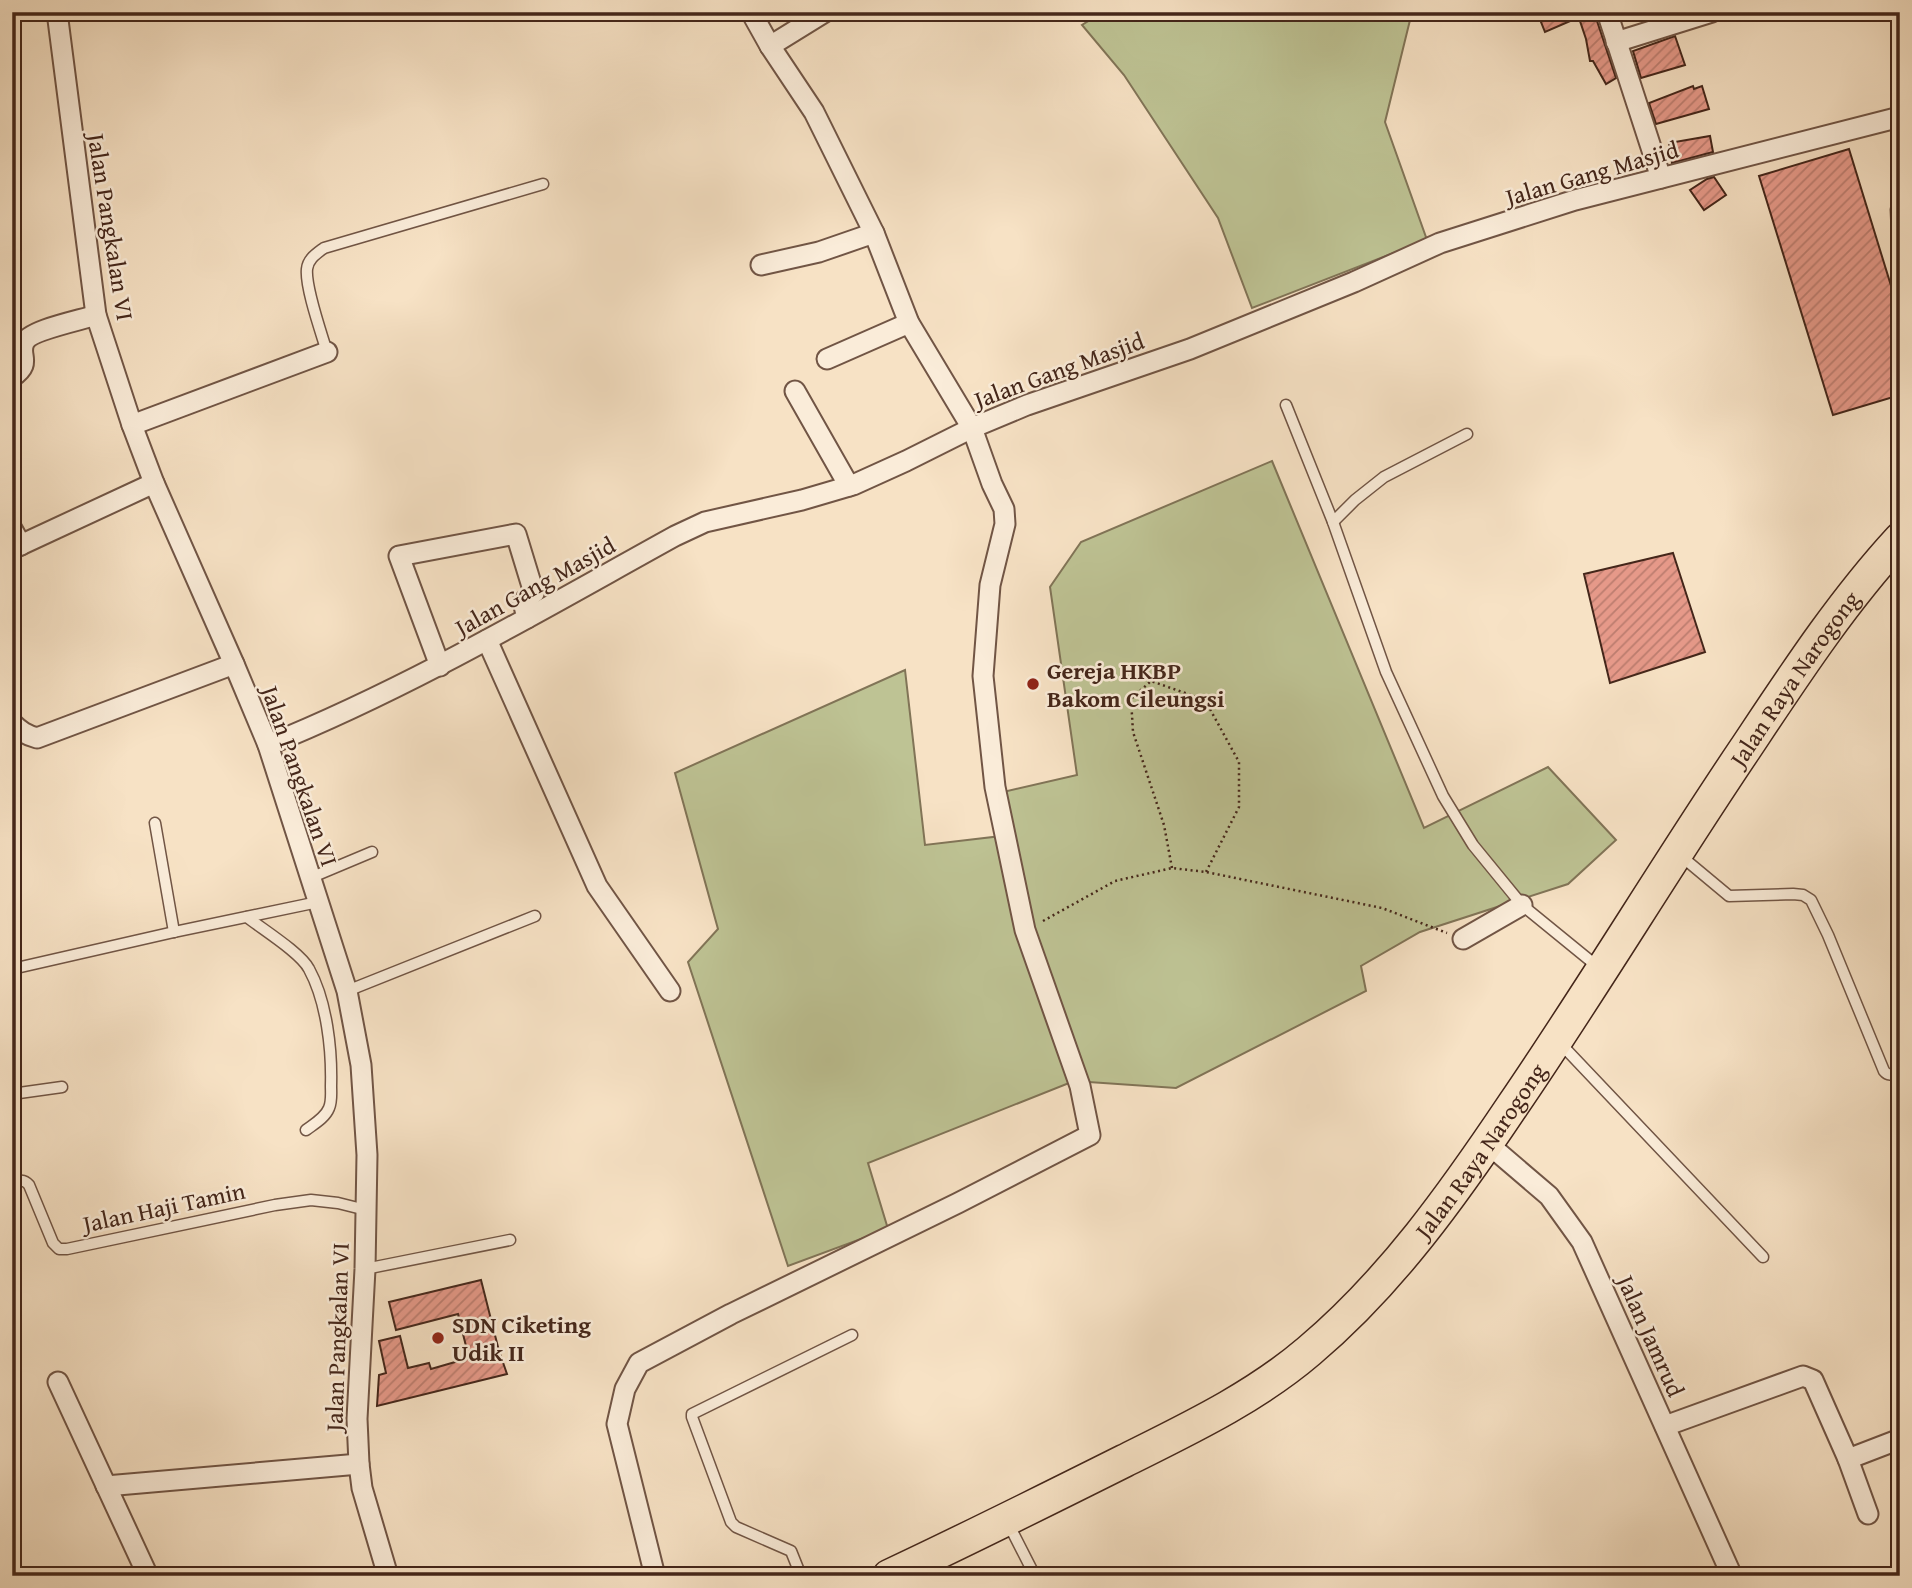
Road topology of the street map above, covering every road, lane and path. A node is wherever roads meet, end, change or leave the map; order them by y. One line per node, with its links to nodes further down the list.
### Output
1 (57, 12): 15 (street, Jalan Pangkalan VI)
2 (751, 12): 7 (street)
3 (825, 12): 7 (street)
4 (1607, 12): 6 (street)
5 (1712, 12): 6 (street)
6 (1616, 42): 9 (street)
7 (770, 46): 12 (street)
8 (1900, 117): 9 (street, Jalan Gang Masjid)
9 (1661, 178): 23 (street, Jalan Gang Masjid)
10 (543, 184): 17 (lane)
11 (1900, 206): 13 (lane)
12 (874, 233): 14 (street); 16 (street)
13 (1900, 239)
14 (761, 265)
15 (96, 315): 19 (street); 22 (street, Jalan Pangkalan VI)
16 (909, 323): 18 (street); 23 (street)
17 (327, 352): 22 (street)
18 (827, 359)
19 (12, 377)
20 (795, 391): 26 (street)
21 (1286, 405): 27 (lane)
22 (132, 425): 25 (street, Jalan Pangkalan VI)
23 (972, 428): 26 (street, Jalan Gang Masjid); 46 (street)
24 (1467, 434): 27 (lane)
25 (154, 483): 29 (street); 32 (street, Jalan Pangkalan VI)
26 (849, 486): 30 (street, Jalan Gang Masjid)
27 (1333, 522): 43 (lane)
28 (1900, 539): 37 (main road, Jalan Raya Narogong)
29 (15, 541)
30 (527, 618): 31 (street, Jalan Gang Masjid); 33 (street)
31 (487, 640): 33 (street, Jalan Gang Masjid); 52 (street)
32 (234, 664): 34 (street); 35 (street, Jalan Pangkalan VI)
33 (440, 666): 35 (street, Jalan Gang Masjid)
34 (12, 723)
35 (268, 745): 41 (street, Jalan Pangkalan VI)
36 (155, 823): 47 (lane)
37 (1676, 851): 50 (main road, Jalan Raya Narogong); 54 (lane)
38 (372, 852): 41 (lane)
39 (1172, 868): 40 (path); 40 (path); 46 (path)
40 (1206, 872): 48 (path)
41 (309, 878): 42 (street, Jalan Pangkalan VI)
42 (318, 902): 45 (lane); 51 (street, Jalan Pangkalan VI)
43 (1522, 905): 48 (street); 50 (lane)
44 (535, 916): 51 (lane)
45 (247, 917): 47 (lane); 57 (lane)
46 (1025, 930): 75 (street)
47 (174, 932): 49 (lane)
48 (1463, 939)
49 (12, 969)
50 (1601, 969): 53 (main road, Jalan Raya Narogong)
51 (347, 990): 60 (street, Jalan Pangkalan VI)
52 (670, 991)
53 (1558, 1040): 58 (main road, Jalan Raya Narogong); 62 (lane)
54 (1900, 1072)
55 (62, 1087): 56 (lane)
56 (12, 1094)
57 (306, 1130)
58 (1487, 1143): 66 (street, Jalan Jamrud); 72 (main road, Jalan Raya Narogong)
59 (12, 1183): 60 (lane, Jalan Haji Tamin)
60 (366, 1210): 63 (street, Jalan Pangkalan VI)
61 (510, 1240): 63 (lane)
62 (1763, 1257)
63 (365, 1269): 69 (street, Jalan Pangkalan VI)
64 (852, 1335): 76 (lane)
65 (58, 1382): 70 (street)
66 (1665, 1426): 68 (street); 79 (street, Jalan Jamrud)
67 (1900, 1439): 68 (street)
68 (1848, 1459): 71 (street)
69 (359, 1464): 70 (street); 74 (street, Jalan Pangkalan VI)
70 (106, 1486): 73 (street)
71 (1868, 1514)
72 (1006, 1521): 77 (main road, Jalan Raya Narogong); 78 (lane)
73 (148, 1576)
74 (388, 1576)
75 (655, 1576)
76 (801, 1576)
77 (889, 1576)
78 (1035, 1576)
79 (1732, 1576)

